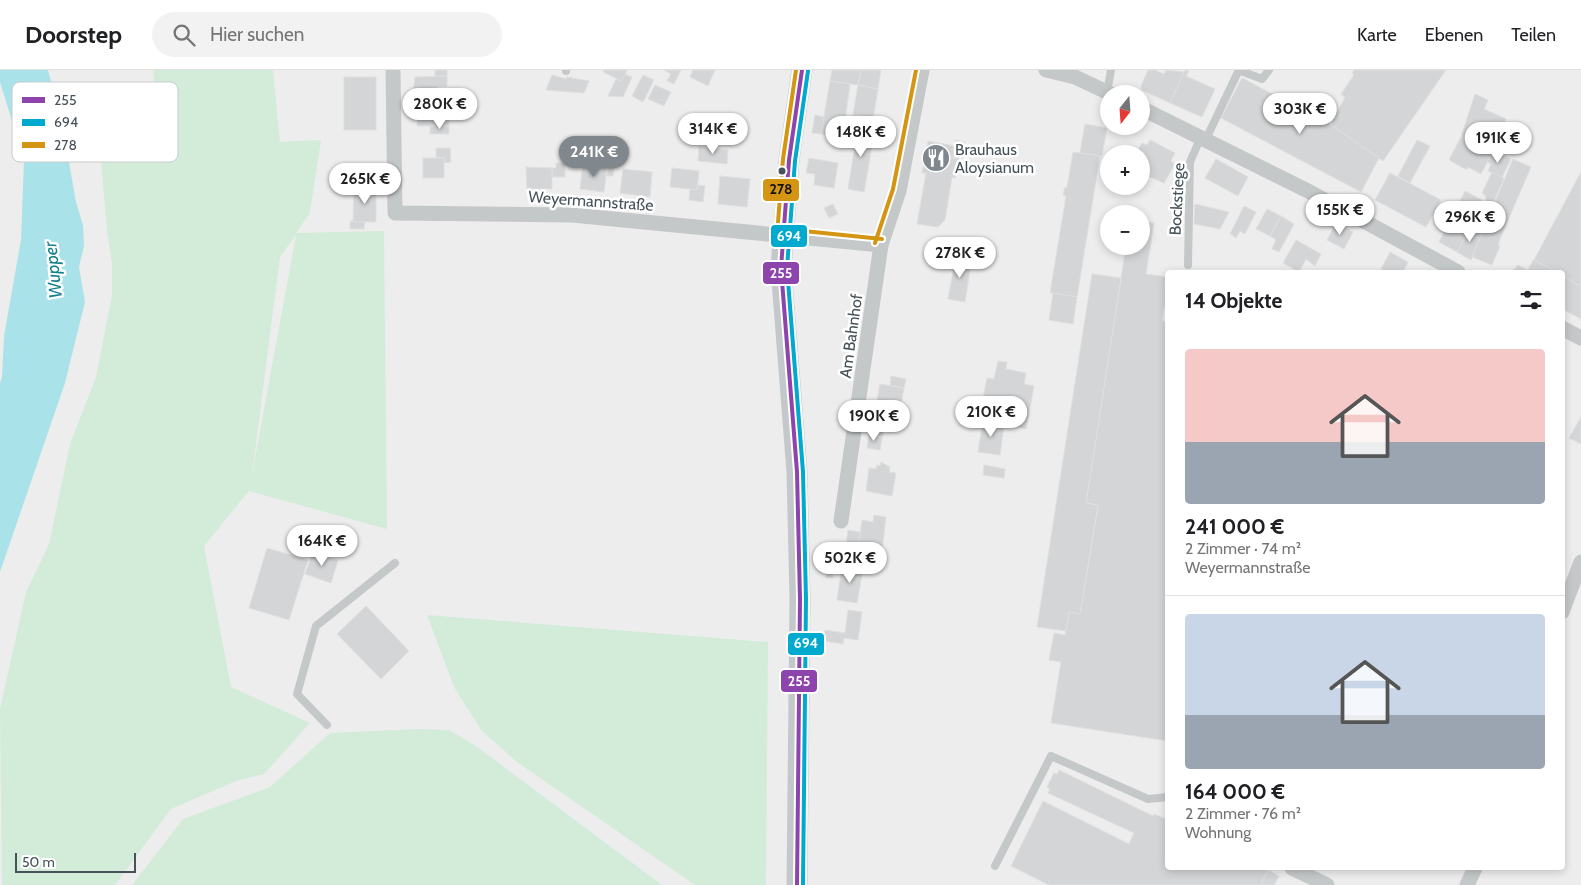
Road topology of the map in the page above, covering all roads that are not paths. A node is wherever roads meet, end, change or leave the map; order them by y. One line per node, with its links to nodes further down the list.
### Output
1 (393, 70): 11 (street, Weyermannstraße)
2 (802, 70): 11 (main road)
3 (922, 70): 12 (street, Am Bahnhof)
4 (1046, 70): 8 (street)
5 (1111, 70): 7 (lane)
6 (1269, 70): 10 (lane, Bockstiege)
7 (1110, 85)
8 (1100, 89)
9 (1150, 112): 10 (street)
10 (1204, 138): 13 (lane, Bockstiege); 14 (street)
11 (783, 235): 12 (street); 26 (main road)
12 (881, 245): 17 (street, Am Bahnhof)
13 (1188, 265)
14 (1454, 270)
15 (1565, 330): 16 (street)
16 (1581, 338)
17 (841, 521)
18 (1581, 562): 20 (street)
19 (394, 564): 21 (lane)
20 (1565, 601)
21 (327, 724)
22 (1165, 797): 23 (lane)
23 (995, 866)
24 (1296, 870): 27 (street)
25 (1474, 870): 28 (street)
26 (797, 885)
27 (1327, 885)
28 (1467, 885)

